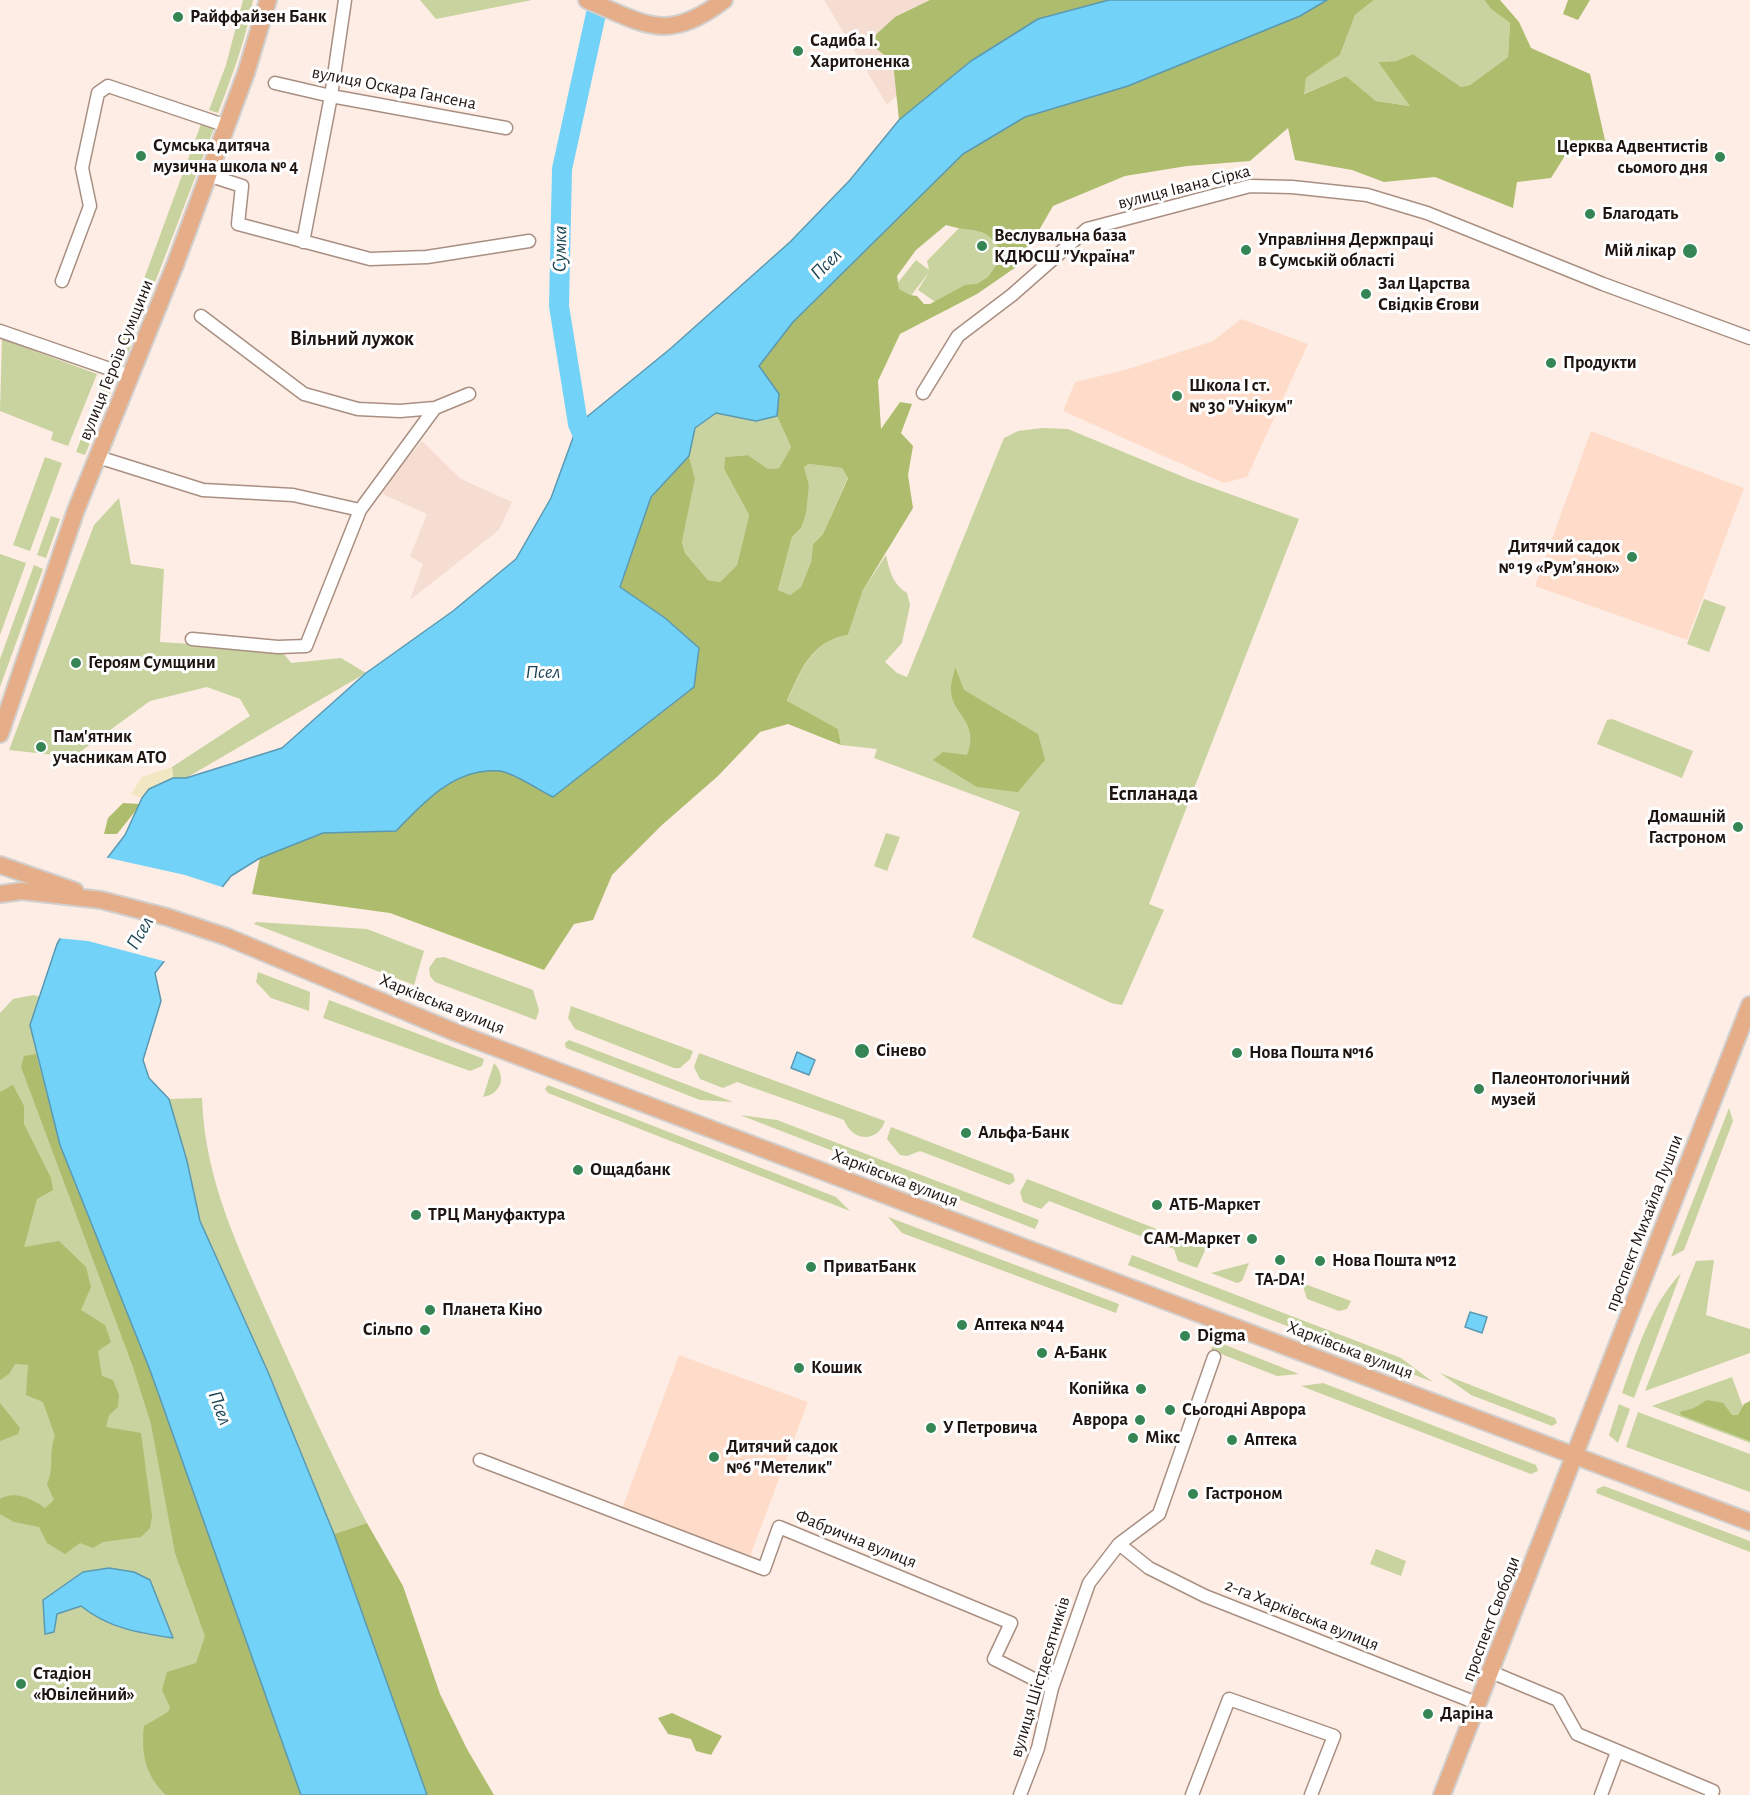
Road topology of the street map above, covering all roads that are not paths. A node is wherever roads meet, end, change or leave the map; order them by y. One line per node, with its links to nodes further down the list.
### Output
1 (268, 0): 7 (main road, вулиця Героїв Сумщини)
2 (345, 0): 6 (street)
3 (587, 0): 4 (main road)
4 (724, 0)
5 (275, 83): 6 (street, вулиця Оскара Гансена)
6 (332, 96): 8 (street, вулиця Оскара Гансена); 11 (street)
7 (227, 126): 9 (main road, вулиця Героїв Сумщини); 12 (street)
8 (506, 128)
9 (208, 176): 11 (street); 16 (main road, вулиця Героїв Сумщини)
10 (529, 241): 11 (street)
11 (303, 242)
12 (62, 281)
13 (201, 316): 19 (street)
14 (0, 331): 16 (street)
15 (1750, 338): 17 (street, вулиця Івана Сірка)
16 (130, 376): 20 (main road, вулиця Героїв Сумщини)
17 (923, 393)
18 (469, 394): 19 (street)
19 (435, 408): 21 (street)
20 (98, 457): 21 (street); 23 (main road, вулиця Героїв Сумщини)
21 (360, 510): 22 (street)
22 (192, 639)
23 (0, 734)
24 (0, 865): 26 (main road)
25 (1, 895): 26 (main road, Харківська вулиця)
26 (101, 900): 29 (main road, Харківська вулиця)
27 (1750, 1005): 29 (main road, проспект Михайла Лушпи)
28 (1214, 1357): 32 (street, вулиця Шістдесятників)
29 (1575, 1455): 31 (main road, Харківська вулиця); 33 (main road, проспект Свободи)
30 (480, 1460): 34 (street, Фабрична вулиця)
31 (1750, 1522)
32 (1119, 1544): 34 (street, вулиця Шістдесятників); 35 (street, 2-га Харківська вулиця)
33 (1491, 1672): 35 (main road, проспект Свободи); 36 (street)
34 (1052, 1688): 38 (street, вулиця Шістдесятників)
35 (1479, 1704): 41 (main road, проспект Свободи)
36 (1617, 1752): 37 (street); 42 (street)
37 (1712, 1793)
38 (1020, 1795)
39 (1192, 1795): 40 (street)
40 (1311, 1795)
41 (1442, 1795)
42 (1602, 1795)

